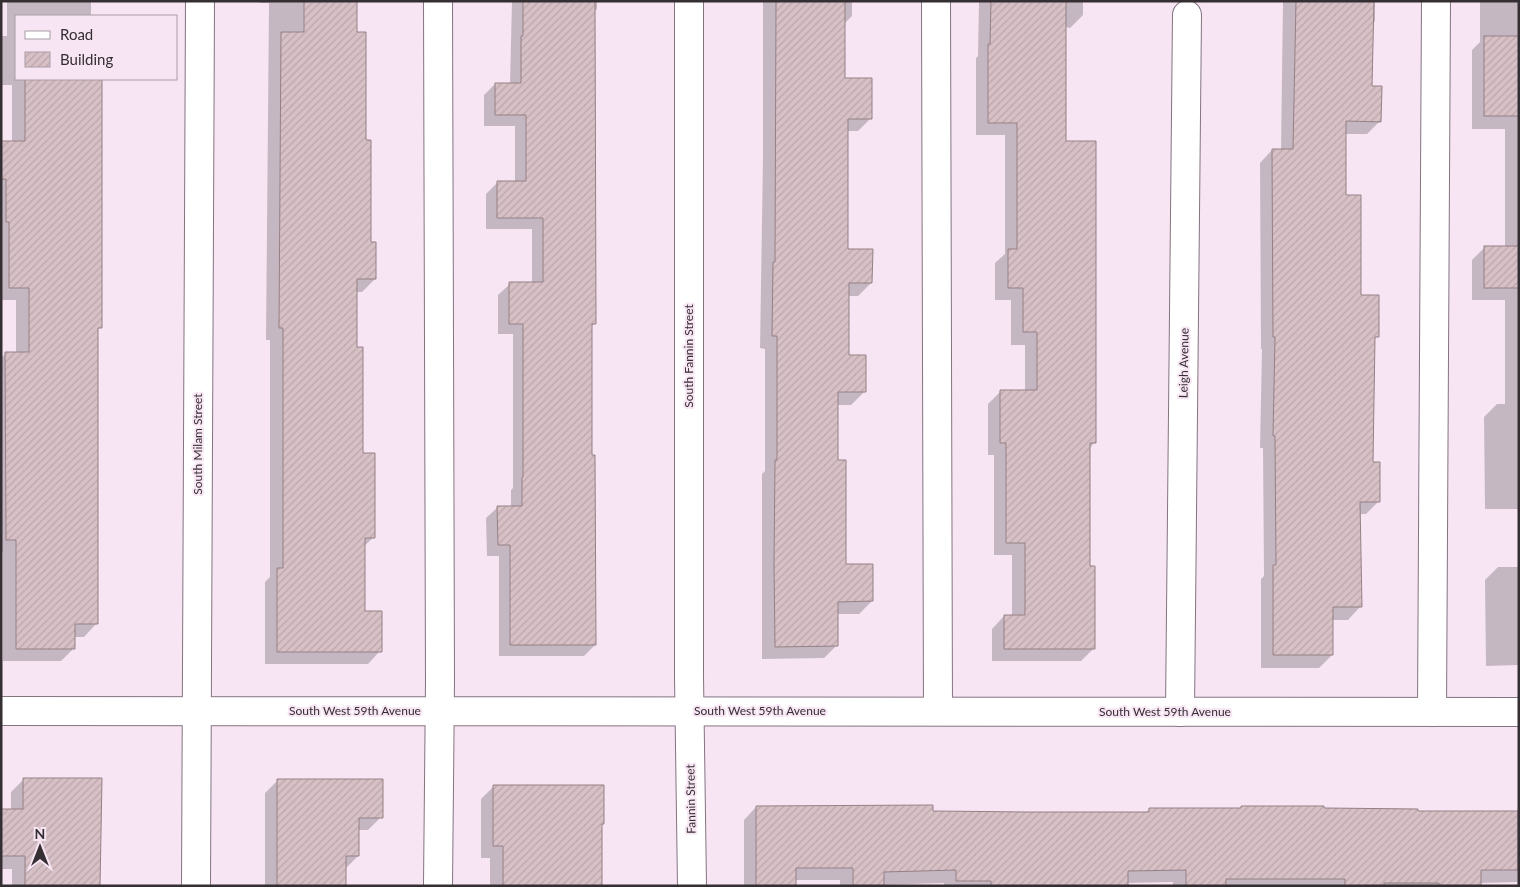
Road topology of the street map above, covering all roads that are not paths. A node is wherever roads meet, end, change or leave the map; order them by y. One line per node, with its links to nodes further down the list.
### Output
1 (200, 1): 8 (street, South Milam Street)
2 (438, 1): 9 (street)
3 (688, 1): 10 (street, South Fannin Street)
4 (936, 1): 11 (street)
5 (1436, 1): 13 (street)
6 (1187, 14): 12 (street, Leigh Avenue)
7 (1, 711): 8 (street, South West 59th Avenue)
8 (197, 711): 9 (street, South West 59th Avenue); 15 (street, South Milam Street)
9 (440, 711): 10 (street, South West 59th Avenue); 16 (street)
10 (690, 711): 11 (street, South West 59th Avenue); 17 (street, Fannin Street)
11 (938, 711): 12 (street, South West 59th Avenue)
12 (1180, 712): 13 (street, South West 59th Avenue)
13 (1432, 712): 14 (street, South West 59th Avenue)
14 (1519, 712)
15 (196, 886)
16 (438, 886)
17 (692, 886)

